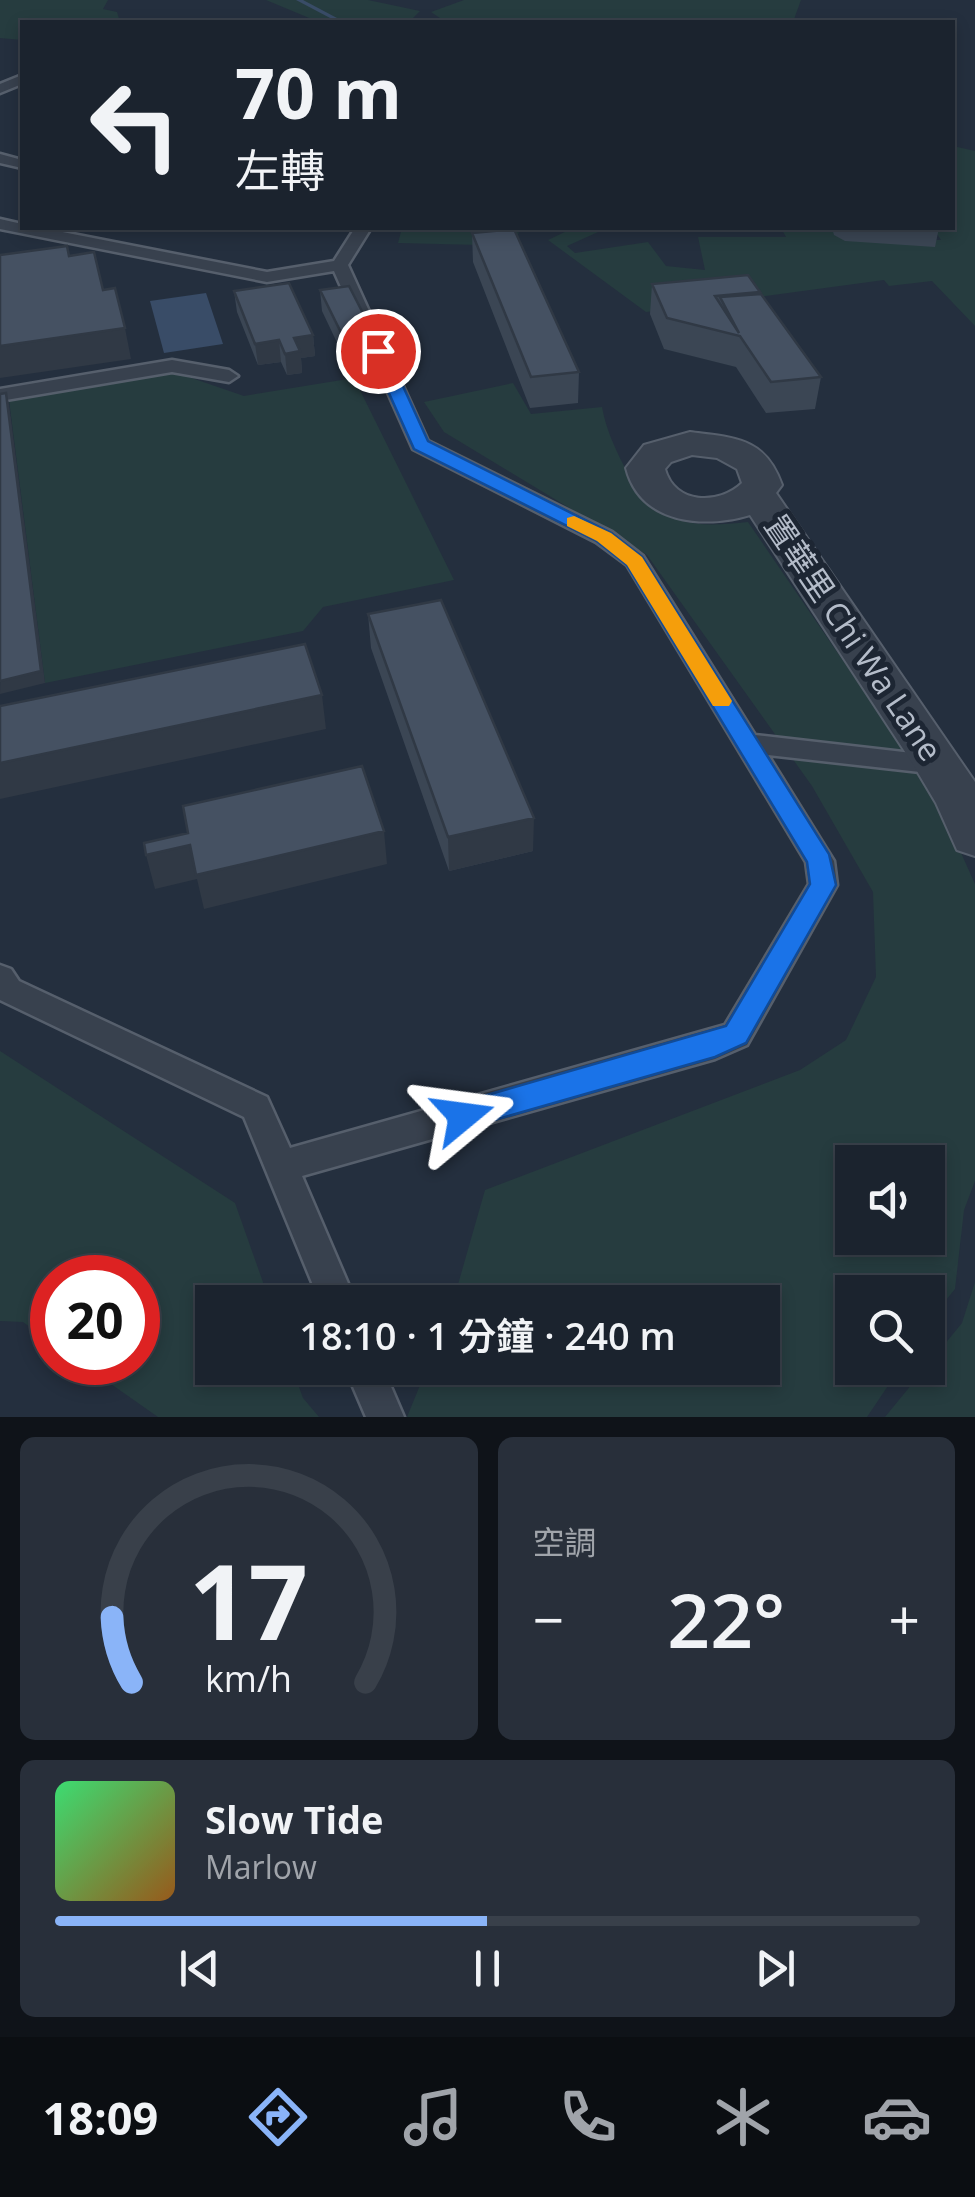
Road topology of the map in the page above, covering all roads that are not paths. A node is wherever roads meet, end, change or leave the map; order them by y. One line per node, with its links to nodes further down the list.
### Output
1 (30, 230): 3 (lane)
2 (362, 230): 3 (lane)
3 (340, 266): 7 (lane)
4 (229, 376): 5 (lane)
5 (0, 395)
6 (756, 495): 8 (street, 置華里 Chi Wa Lane)
7 (746, 742): 8 (lane); 11 (lane)
8 (938, 765): 9 (street, 置華里 Chi Wa Lane)
9 (975, 836)
10 (0, 978): 11 (lane)
11 (284, 1166): 12 (lane)
12 (331, 1285)
13 (371, 1385): 14 (lane)
14 (385, 1417)

